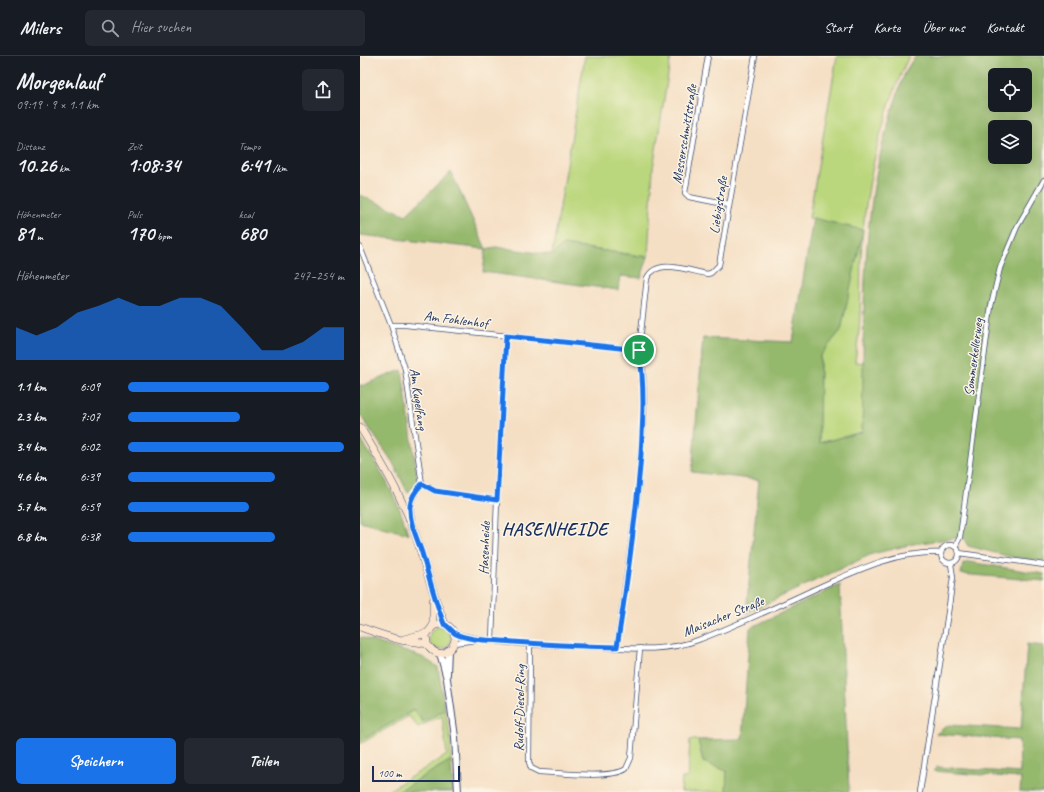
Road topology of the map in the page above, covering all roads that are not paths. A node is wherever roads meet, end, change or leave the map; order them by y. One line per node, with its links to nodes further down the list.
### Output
1 (708, 56): 4 (street, Messerschmittstraße)
2 (755, 56): 4 (street, Liebigstraße)
3 (1044, 180): 13 (street, Sommerkellerweg)
4 (729, 205): 8 (street, Liebigstraße)
5 (360, 247): 6 (street, Am Kugelfang)
6 (391, 325): 7 (street, Am Fohlenhof); 10 (street, Am Kugelfang)
7 (506, 336): 8 (street, Am Fohlenhof); 11 (street, Hasenheide)
8 (639, 350): 30 (street)
9 (360, 427): 12 (main road)
10 (422, 484): 11 (street); 12 (street)
11 (497, 500): 26 (street, Hasenheide)
12 (412, 524): 18 (main road)
13 (955, 547): 14 (street); 15 (street)
14 (941, 553): 16 (street); 31 (street, Maisacher Straße)
15 (960, 554): 16 (street); 17 (street)
16 (951, 564): 36 (street)
17 (1044, 565)
18 (433, 596): 19 (main road); 20 (main road)
19 (444, 624): 20 (main road); 23 (main road)
20 (433, 626): 22 (main road)
21 (360, 627): 25 (main road)
22 (427, 633): 25 (main road); 28 (main road)
23 (454, 633): 24 (street, Maisacher Straße); 27 (main road)
24 (479, 639): 26 (street, Maisacher Straße); 27 (street, Maisacher Straße)
25 (401, 640): 28 (main road)
26 (492, 640): 29 (street, Maisacher Straße)
27 (454, 643): 32 (main road)
28 (427, 644): 33 (main road)
29 (530, 644): 30 (street, Maisacher Straße); 31 (street, Rudolf-Diesel-Ring)
30 (617, 647): 31 (street, Maisacher Straße)
31 (640, 648)
32 (448, 650): 33 (main road); 34 (street)
33 (440, 653): 34 (street)
34 (447, 679): 35 (street)
35 (458, 792)
36 (920, 792)

